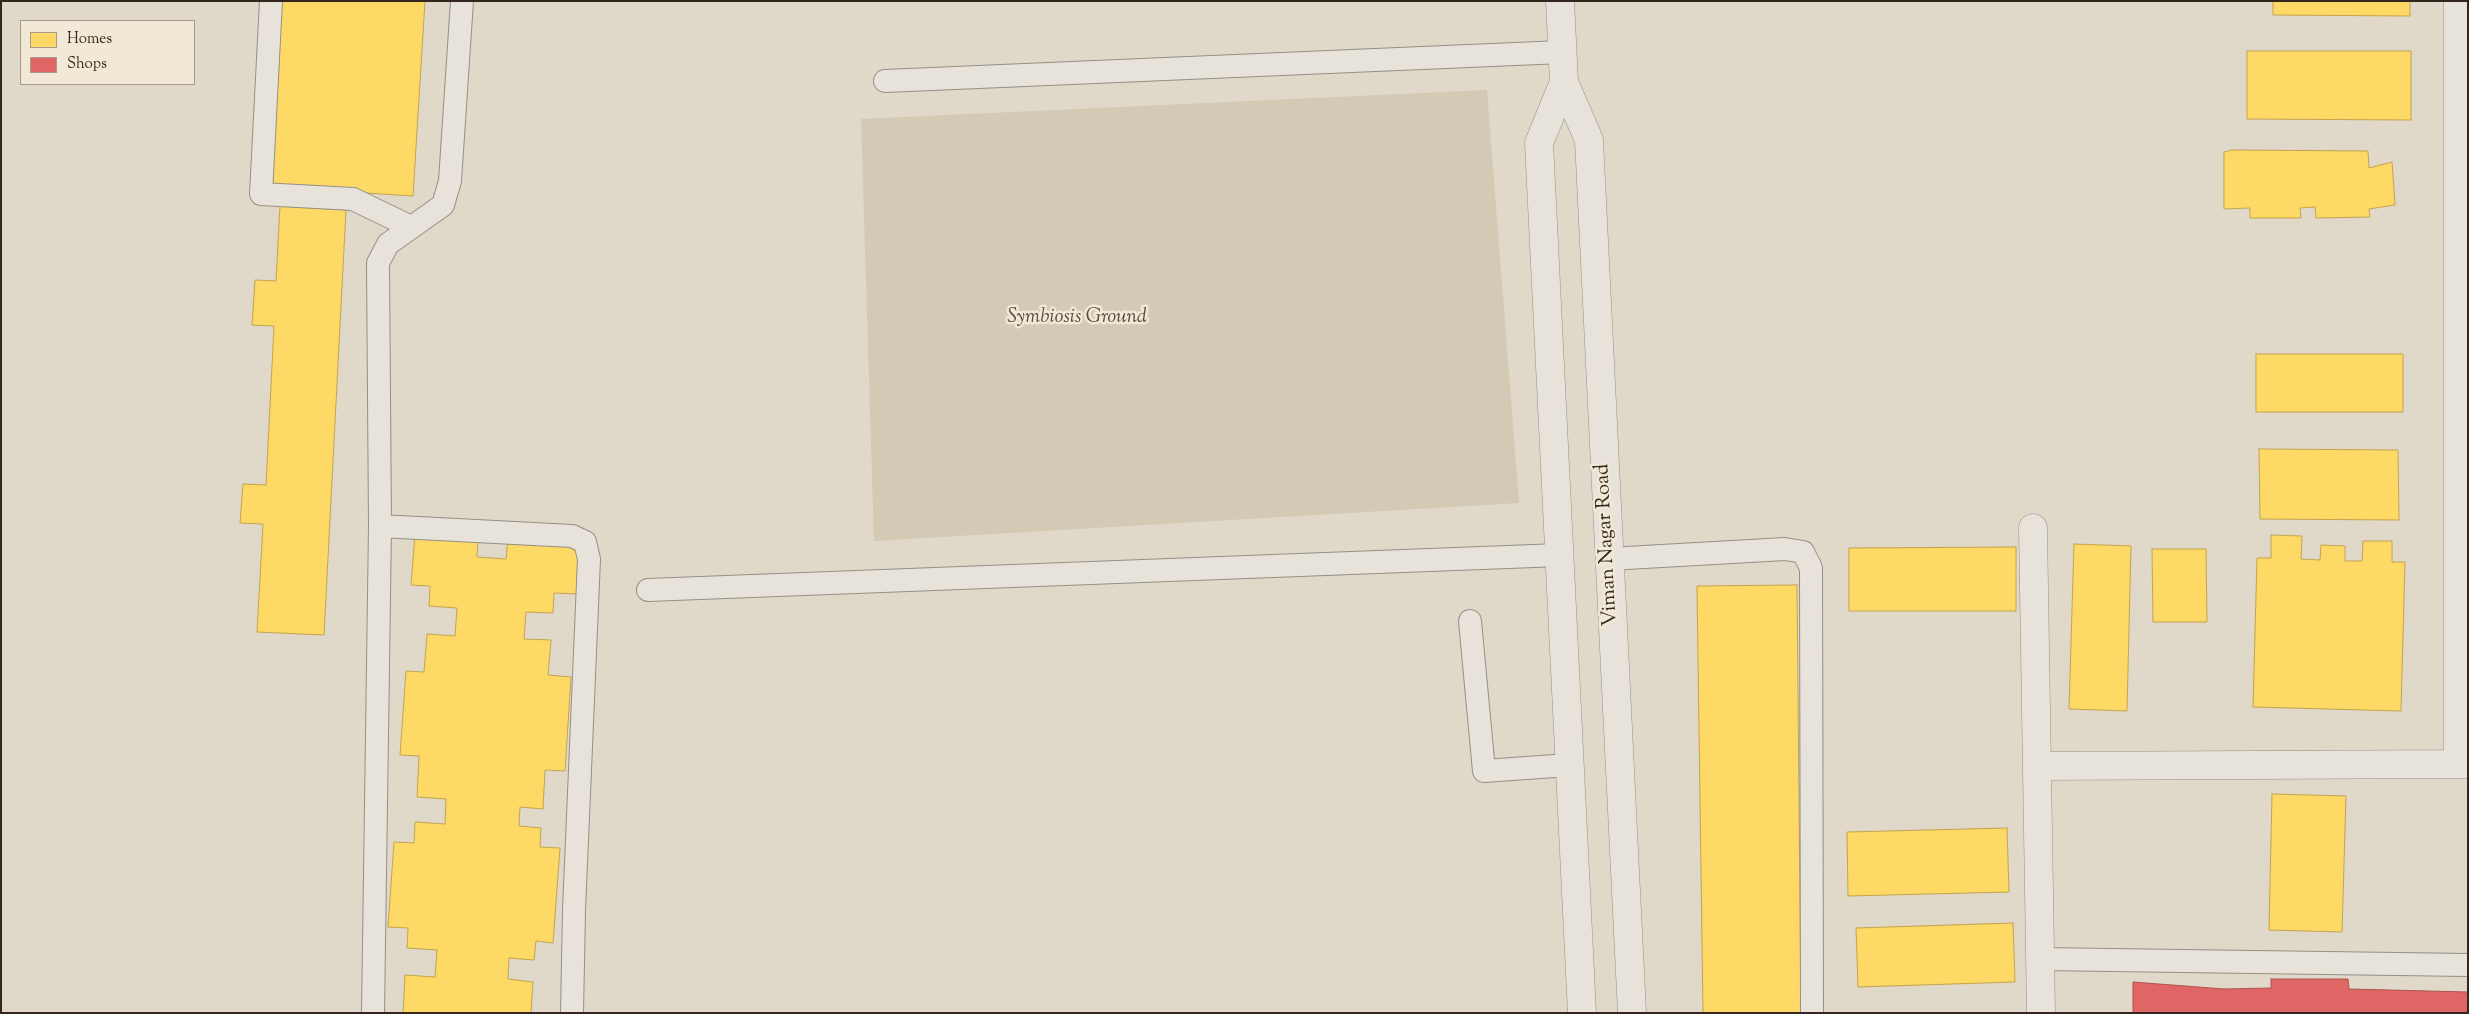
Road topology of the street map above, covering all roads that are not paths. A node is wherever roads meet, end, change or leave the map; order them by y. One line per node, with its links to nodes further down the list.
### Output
1 (271, 1): 8 (lane)
2 (462, 1): 8 (lane)
3 (1560, 1): 5 (street, Viman Nagar Road)
4 (2458, 1): 9 (street)
5 (1562, 52): 6 (lane); 7 (street, Viman Nagar Road)
6 (885, 81)
7 (1564, 82): 12 (street, Viman Nagar Road); 13 (street, Viman Nagar Road)
8 (411, 227): 10 (lane)
9 (2463, 296): 16 (street)
10 (380, 526): 21 (lane); 22 (lane)
11 (2033, 528): 18 (street)
12 (1560, 554): 14 (lane); 17 (street, Viman Nagar Road)
13 (1609, 559): 24 (street, Viman Nagar Road); 25 (lane)
14 (648, 590)
15 (1470, 622): 17 (lane)
16 (2463, 764): 18 (street)
17 (1570, 765): 23 (street, Viman Nagar Road)
18 (2037, 766): 19 (street)
19 (2040, 959): 20 (lane); 26 (street)
20 (2468, 965)
21 (374, 1013)
22 (572, 1013)
23 (1582, 1013)
24 (1632, 1013)
25 (1812, 1013)
26 (2041, 1013)

